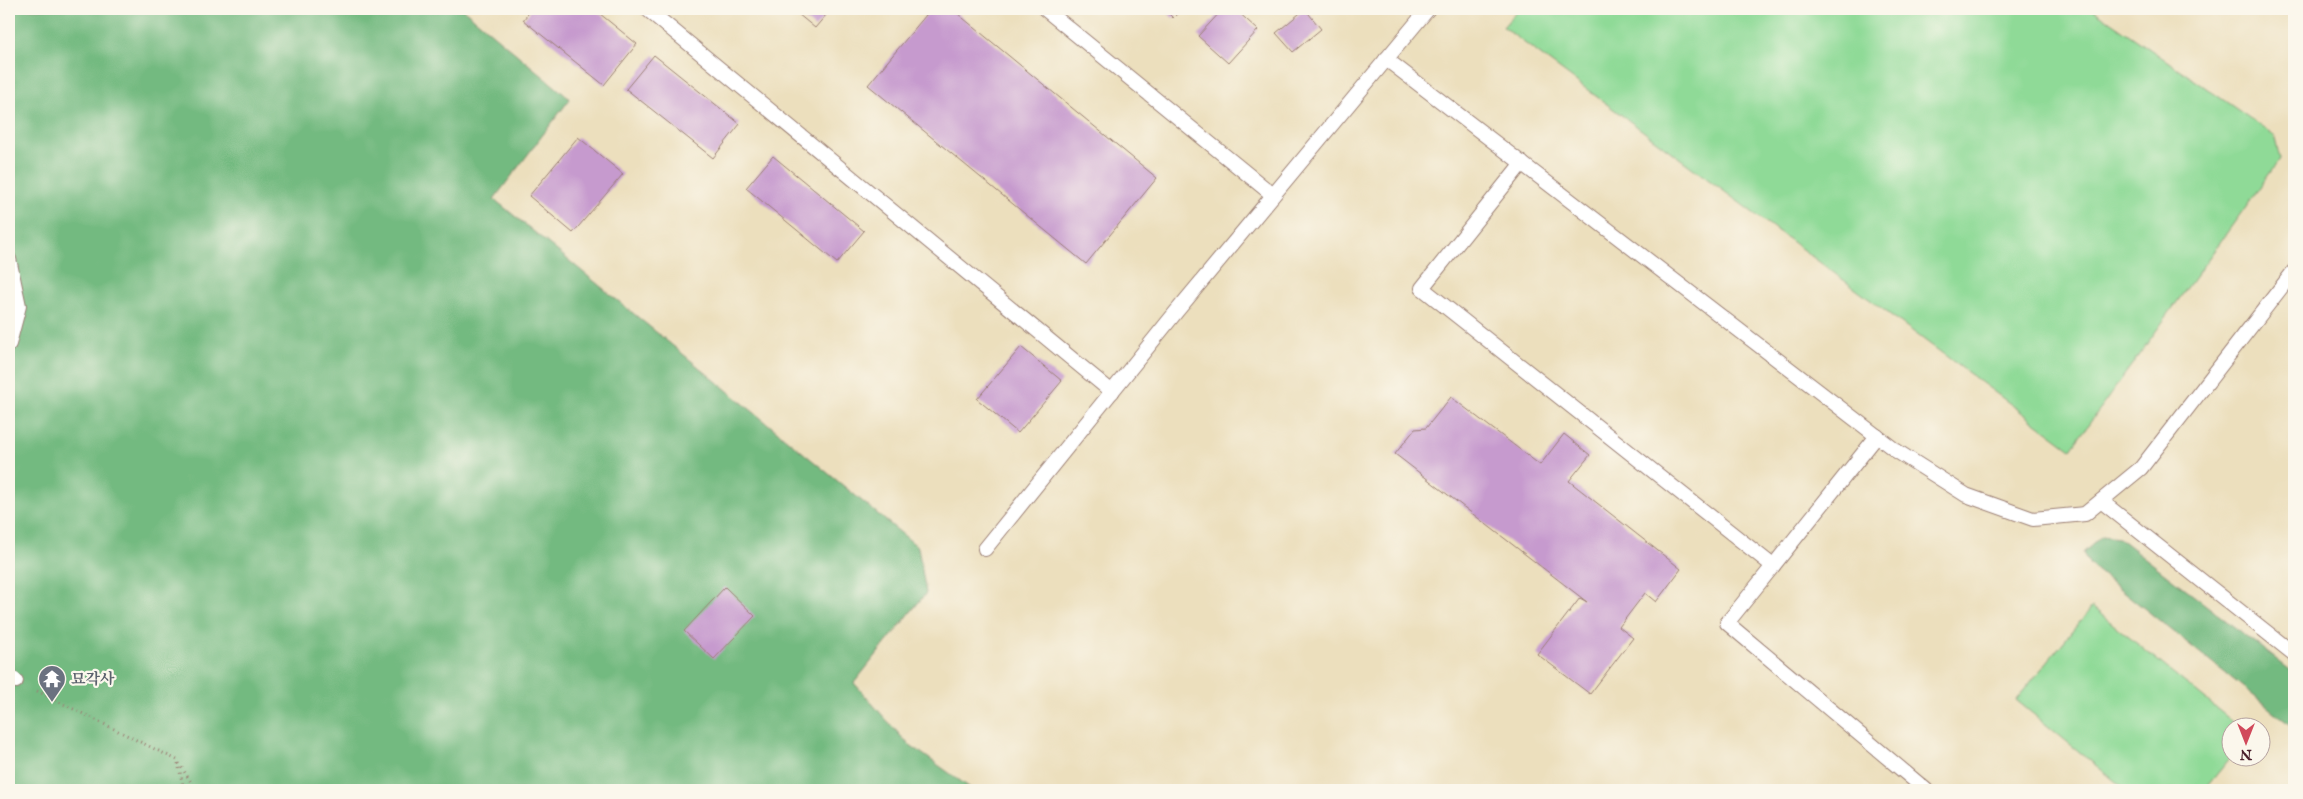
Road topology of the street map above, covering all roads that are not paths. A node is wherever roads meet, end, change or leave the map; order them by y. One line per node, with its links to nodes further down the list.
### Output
1 (647, 9): 10 (lane)
2 (1045, 9): 6 (lane)
3 (1428, 9): 4 (lane)
4 (1386, 59): 5 (lane); 6 (lane)
5 (1522, 163): 11 (lane); 14 (lane)
6 (1273, 195): 10 (lane)
7 (9, 259): 9 (lane)
8 (2294, 271): 12 (lane)
9 (9, 344)
10 (1112, 392): 13 (lane)
11 (1877, 436): 12 (lane); 14 (lane)
12 (2101, 501): 15 (lane)
13 (985, 549)
14 (1773, 566): 16 (lane)
15 (2294, 654)
16 (1926, 790)

